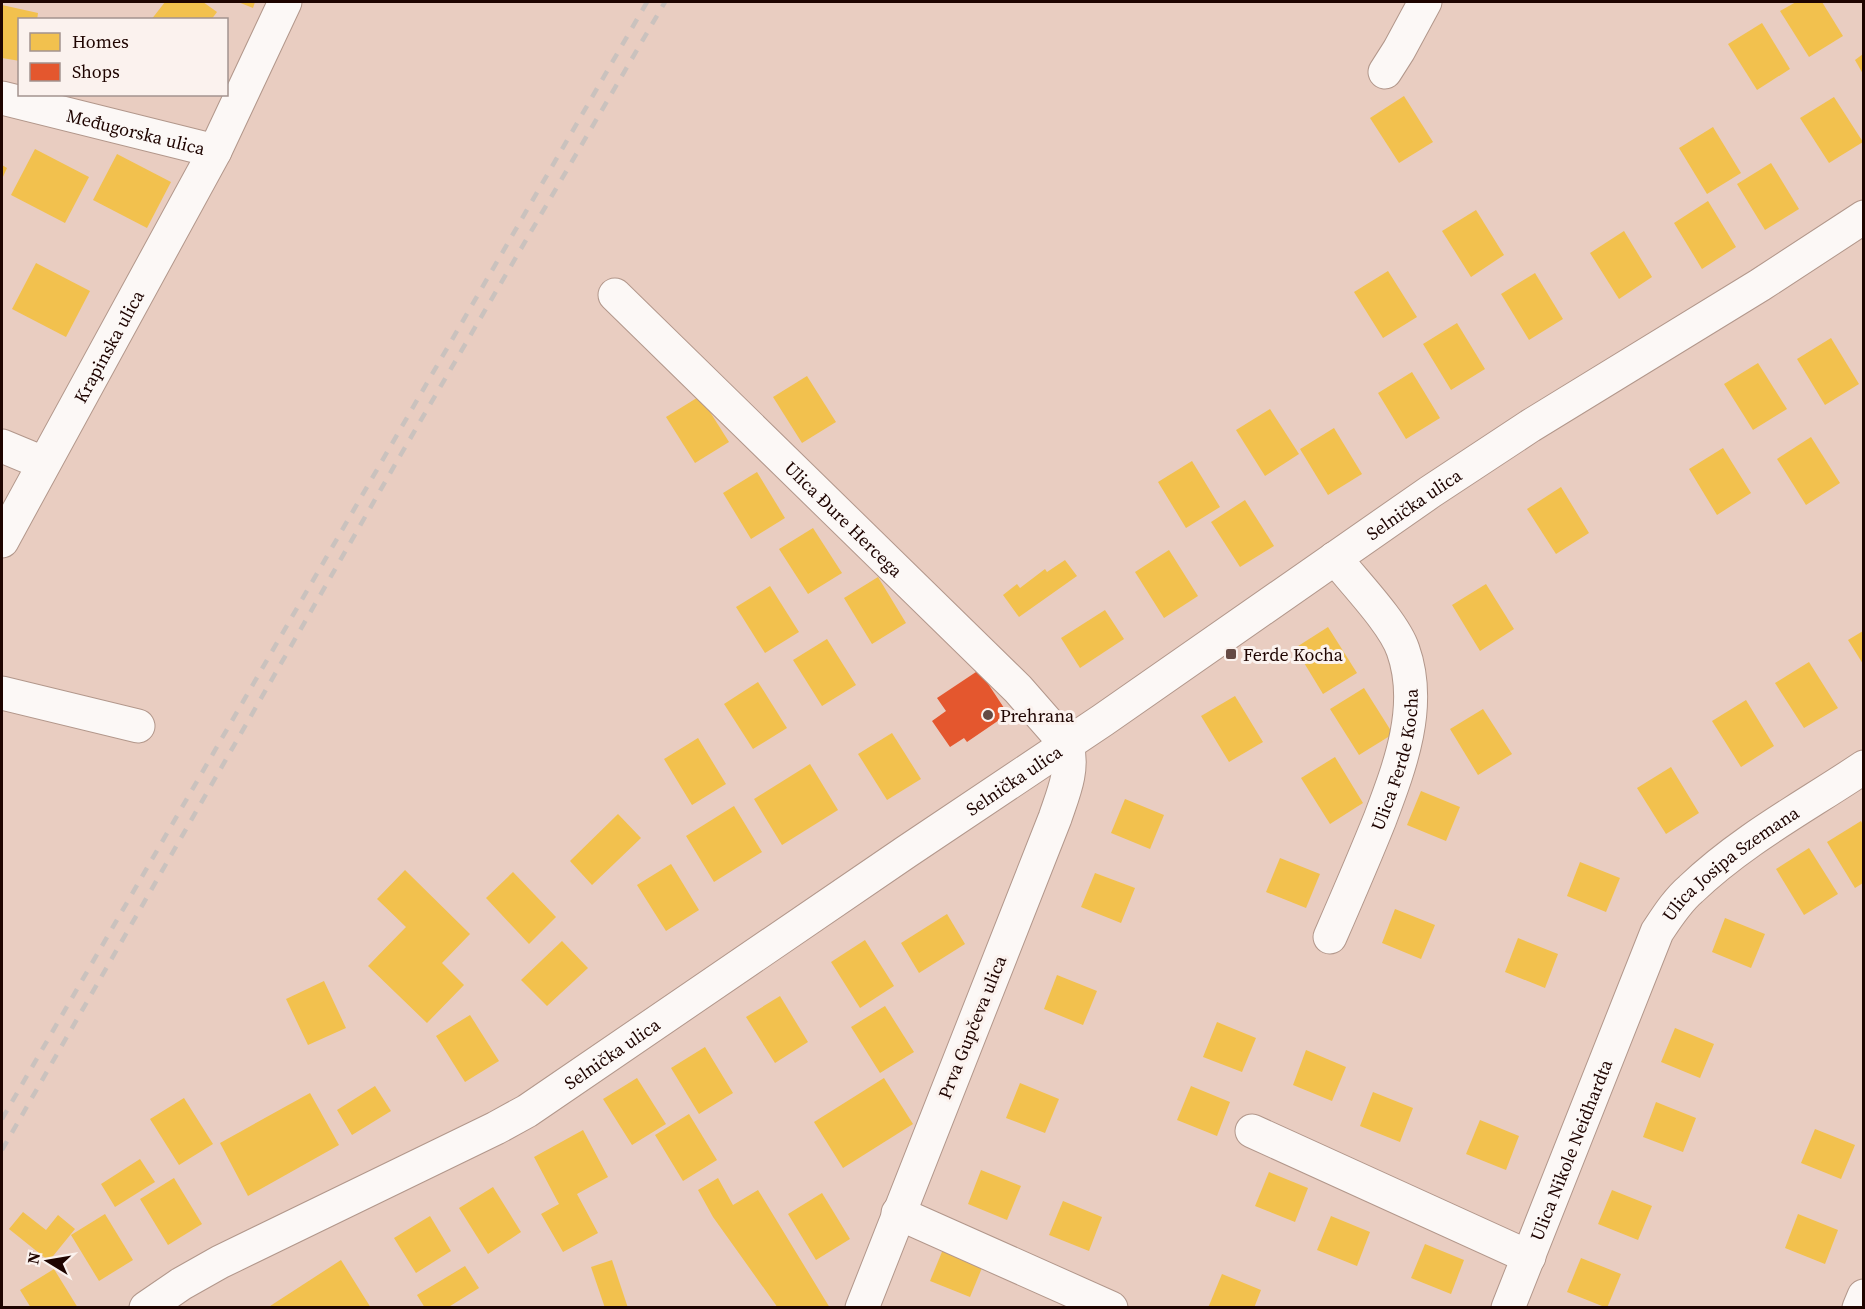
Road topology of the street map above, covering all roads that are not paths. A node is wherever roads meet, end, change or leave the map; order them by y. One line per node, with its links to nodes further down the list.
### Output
1 (285, 2): 5 (street, Međugorska ulica)
2 (1425, 2): 3 (street)
3 (1385, 72)
4 (2, 98): 5 (street, Međugorska ulica)
5 (215, 151): 9 (street, Krapinska ulica)
6 (1863, 217): 11 (street, Selnička ulica)
7 (615, 296): 14 (street, Ulica Đure Hercega)
8 (2, 446): 9 (street)
9 (43, 463): 10 (street, Krapinska ulica)
10 (2, 541)
11 (1335, 558): 14 (street, Selnička ulica); 16 (street, Ulica Ferde Kocha)
12 (2, 693): 13 (street)
13 (138, 726)
14 (1067, 745): 19 (street, Prva Gupčeva ulica); 22 (street, Selnička ulica)
15 (1863, 766): 17 (street, Ulica Josipa Szemana)
16 (1330, 937)
17 (1633, 993): 20 (street, Ulica Nikole Neidhardta)
18 (1252, 1131): 20 (street)
19 (898, 1213): 23 (street, Prva Gupčeva ulica); 24 (street)
20 (1529, 1257): 25 (street, Ulica Nikole Neidhardta)
21 (1863, 1296): 26 (street)
22 (146, 1308)
23 (862, 1308)
24 (1111, 1308)
25 (1508, 1308)
26 (1859, 1308)

